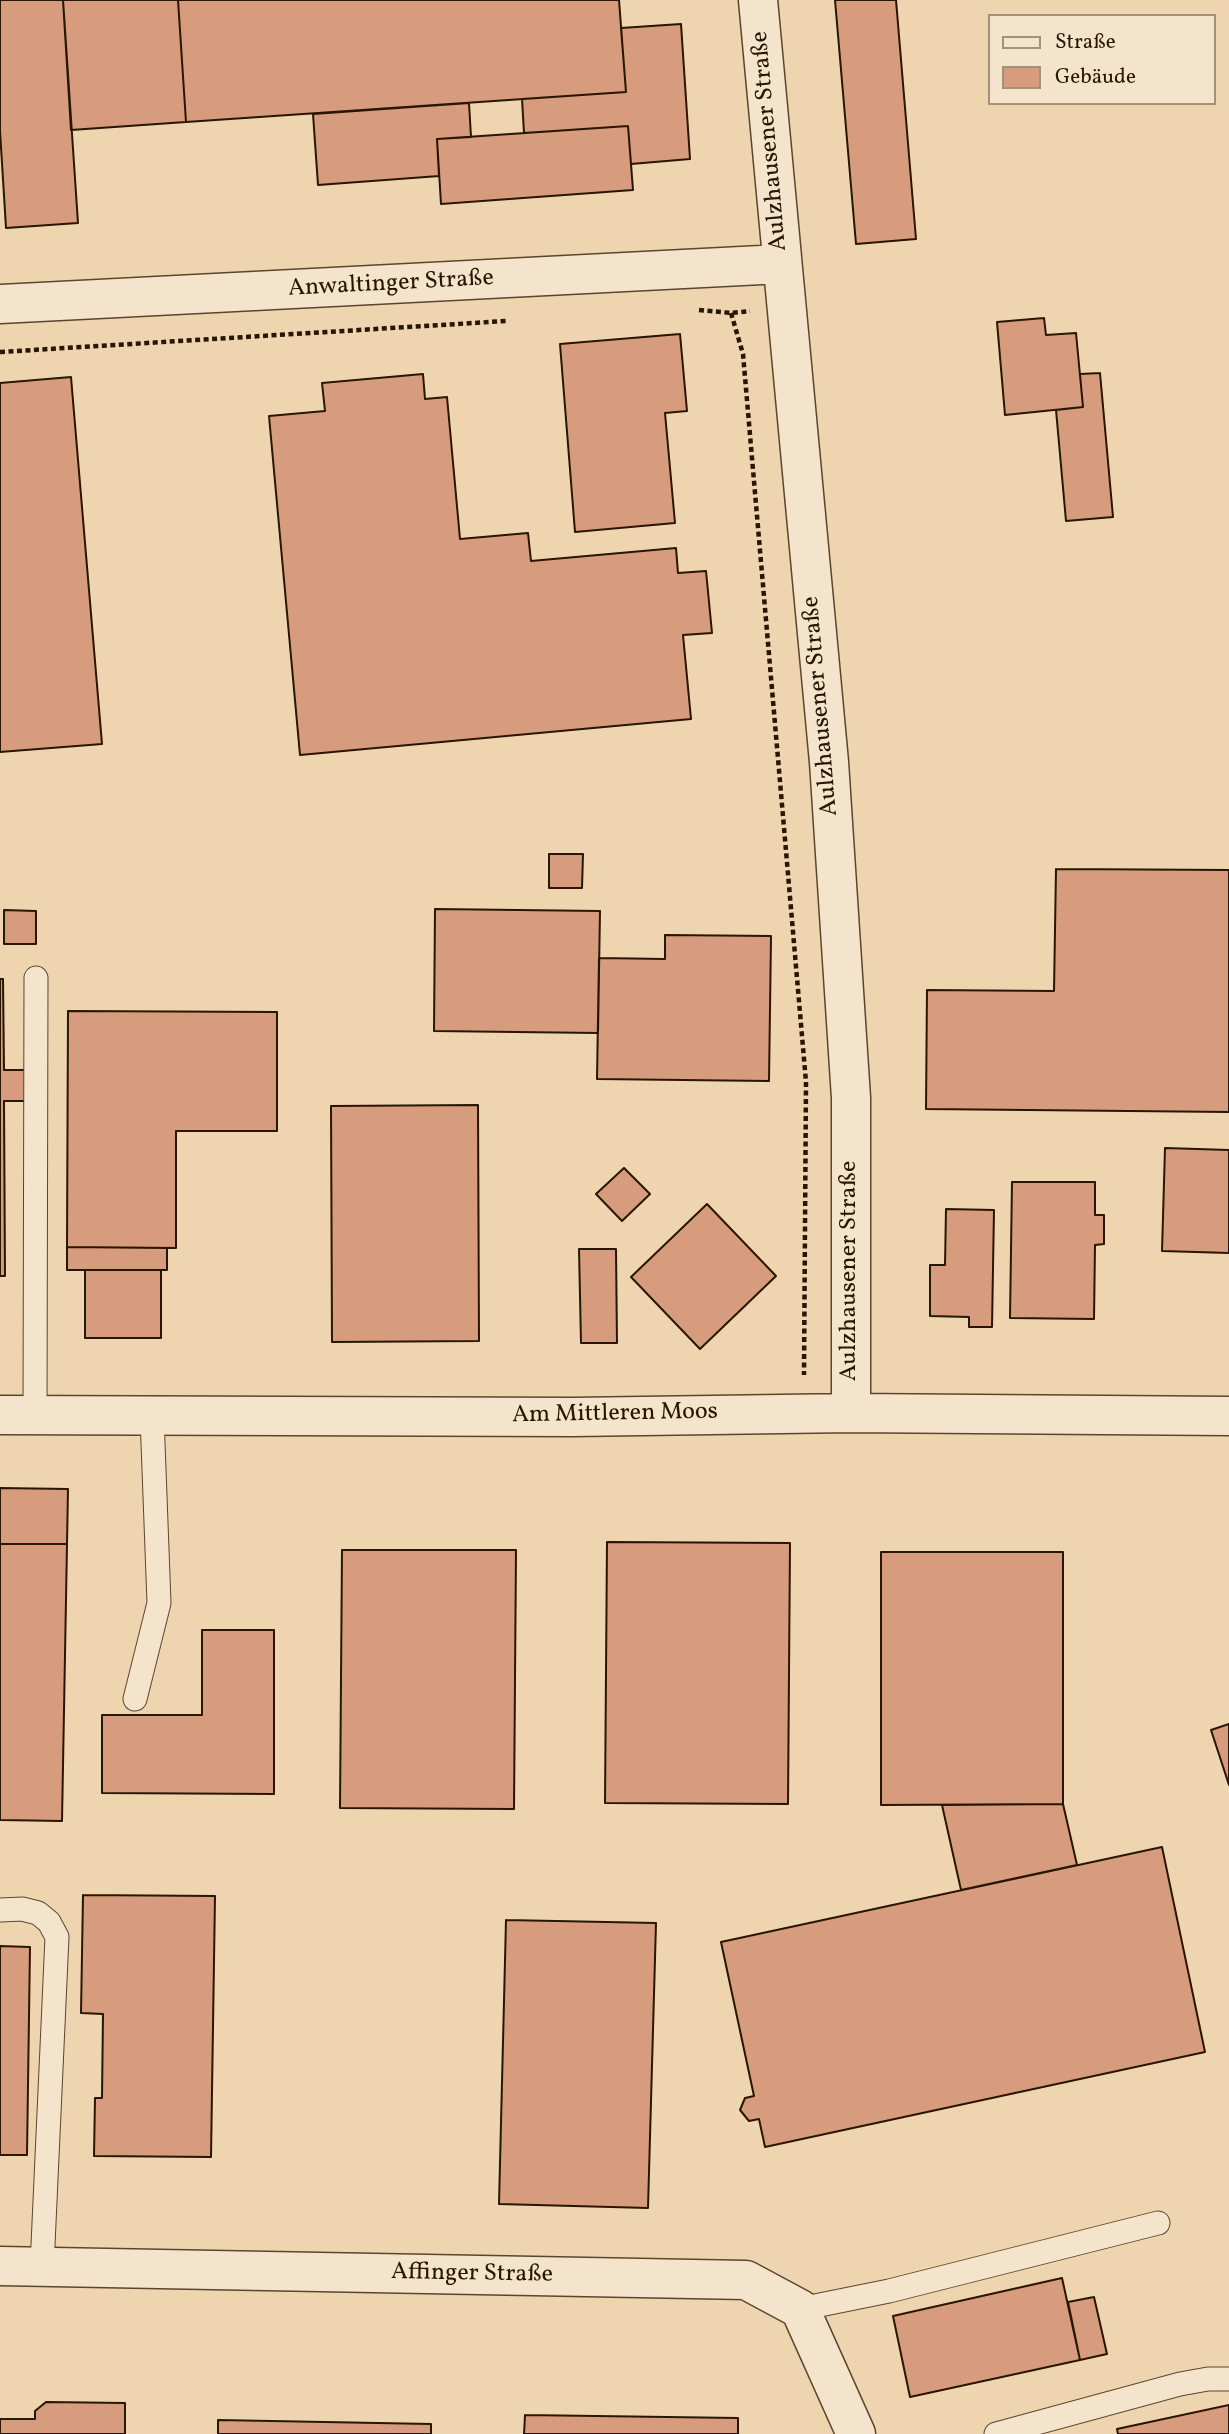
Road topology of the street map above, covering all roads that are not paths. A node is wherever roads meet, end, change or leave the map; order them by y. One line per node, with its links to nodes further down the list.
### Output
1 (758, 0): 2 (street, Aulzhausener Straße)
2 (781, 264): 3 (street, Anwaltinger Straße); 5 (street, Aulzhausener Straße)
3 (0, 304)
4 (36, 978): 6 (lane)
5 (851, 1413): 7 (street, Am Mittleren Moos); 8 (street, Am Mittleren Moos)
6 (18, 1415): 7 (street, Am Mittleren Moos)
7 (152, 1416): 9 (lane)
8 (1229, 1416)
9 (135, 1699)
10 (0, 1910): 13 (lane)
11 (1158, 2223): 14 (lane)
12 (0, 2266): 13 (street, Affinger Straße)
13 (42, 2266): 14 (street, Affinger Straße)
14 (800, 2309): 16 (street)
15 (1229, 2379): 17 (lane)
16 (856, 2434)
17 (996, 2434)

